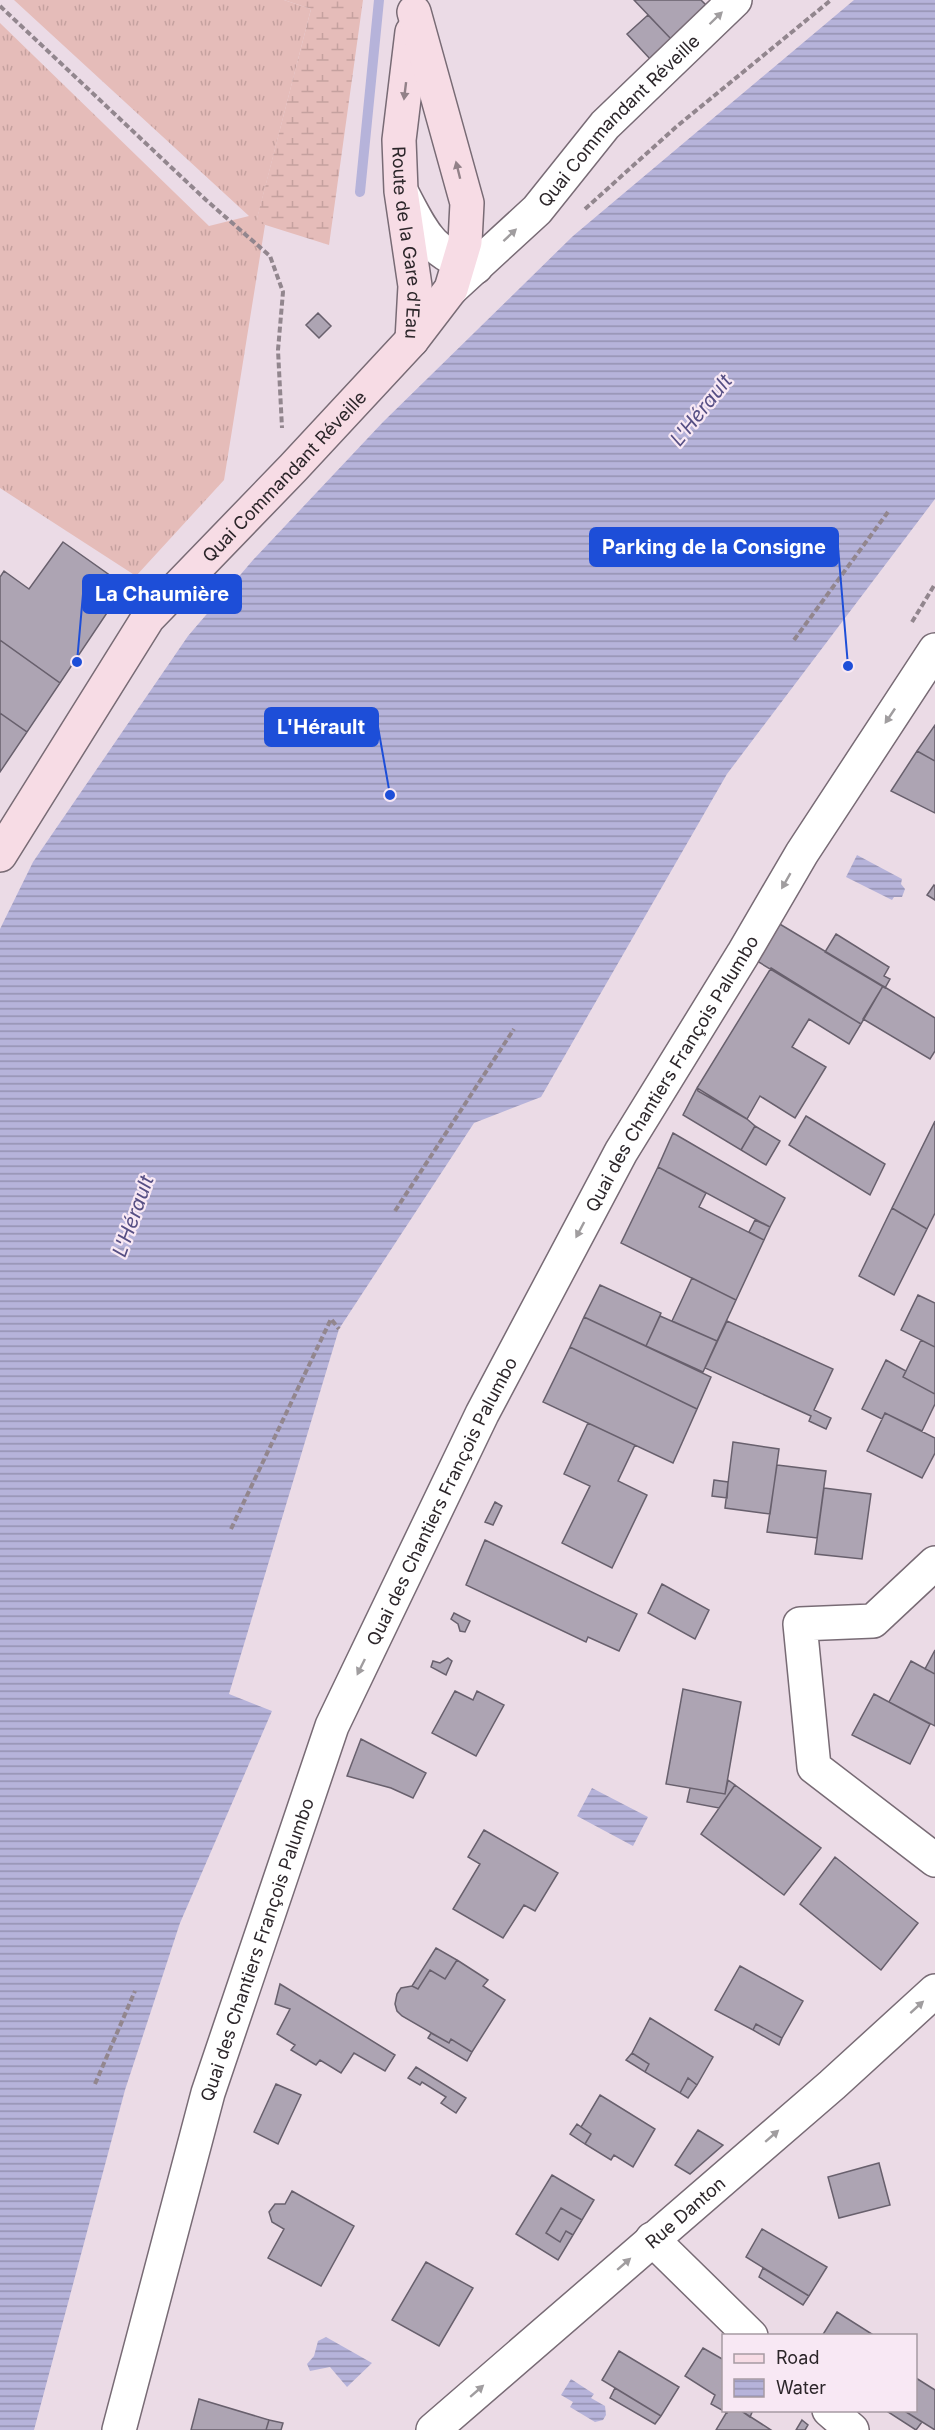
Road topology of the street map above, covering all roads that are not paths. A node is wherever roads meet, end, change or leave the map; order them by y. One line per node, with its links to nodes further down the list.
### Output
1 (735, 0): 4 (street, Quai Commandant Réveille, one-way to 1)
2 (415, 6): 3 (main road, Route de la Gare d'Eau, one-way to 3); 4 (main road, Route de la Gare d'Eau, one-way to 2)
3 (401, 191): 4 (street); 5 (main road, Route de la Gare d'Eau)
4 (462, 273): 5 (main road, Route de la Gare d'Eau)
5 (412, 340): 7 (main road, Quai Commandant Réveille)
6 (929, 669): 14 (street, Quai des Chantiers François Palumbo, one-way to 14)
7 (0, 855)
8 (935, 1563): 9 (street)
9 (935, 1860)
10 (935, 1991): 11 (street, Rue Danton, one-way to 10)
11 (652, 2239): 12 (street); 15 (street, Rue Danton, one-way to 11)
12 (749, 2334)
13 (831, 2412): 16 (street)
14 (120, 2430)
15 (433, 2430)
16 (852, 2430)

